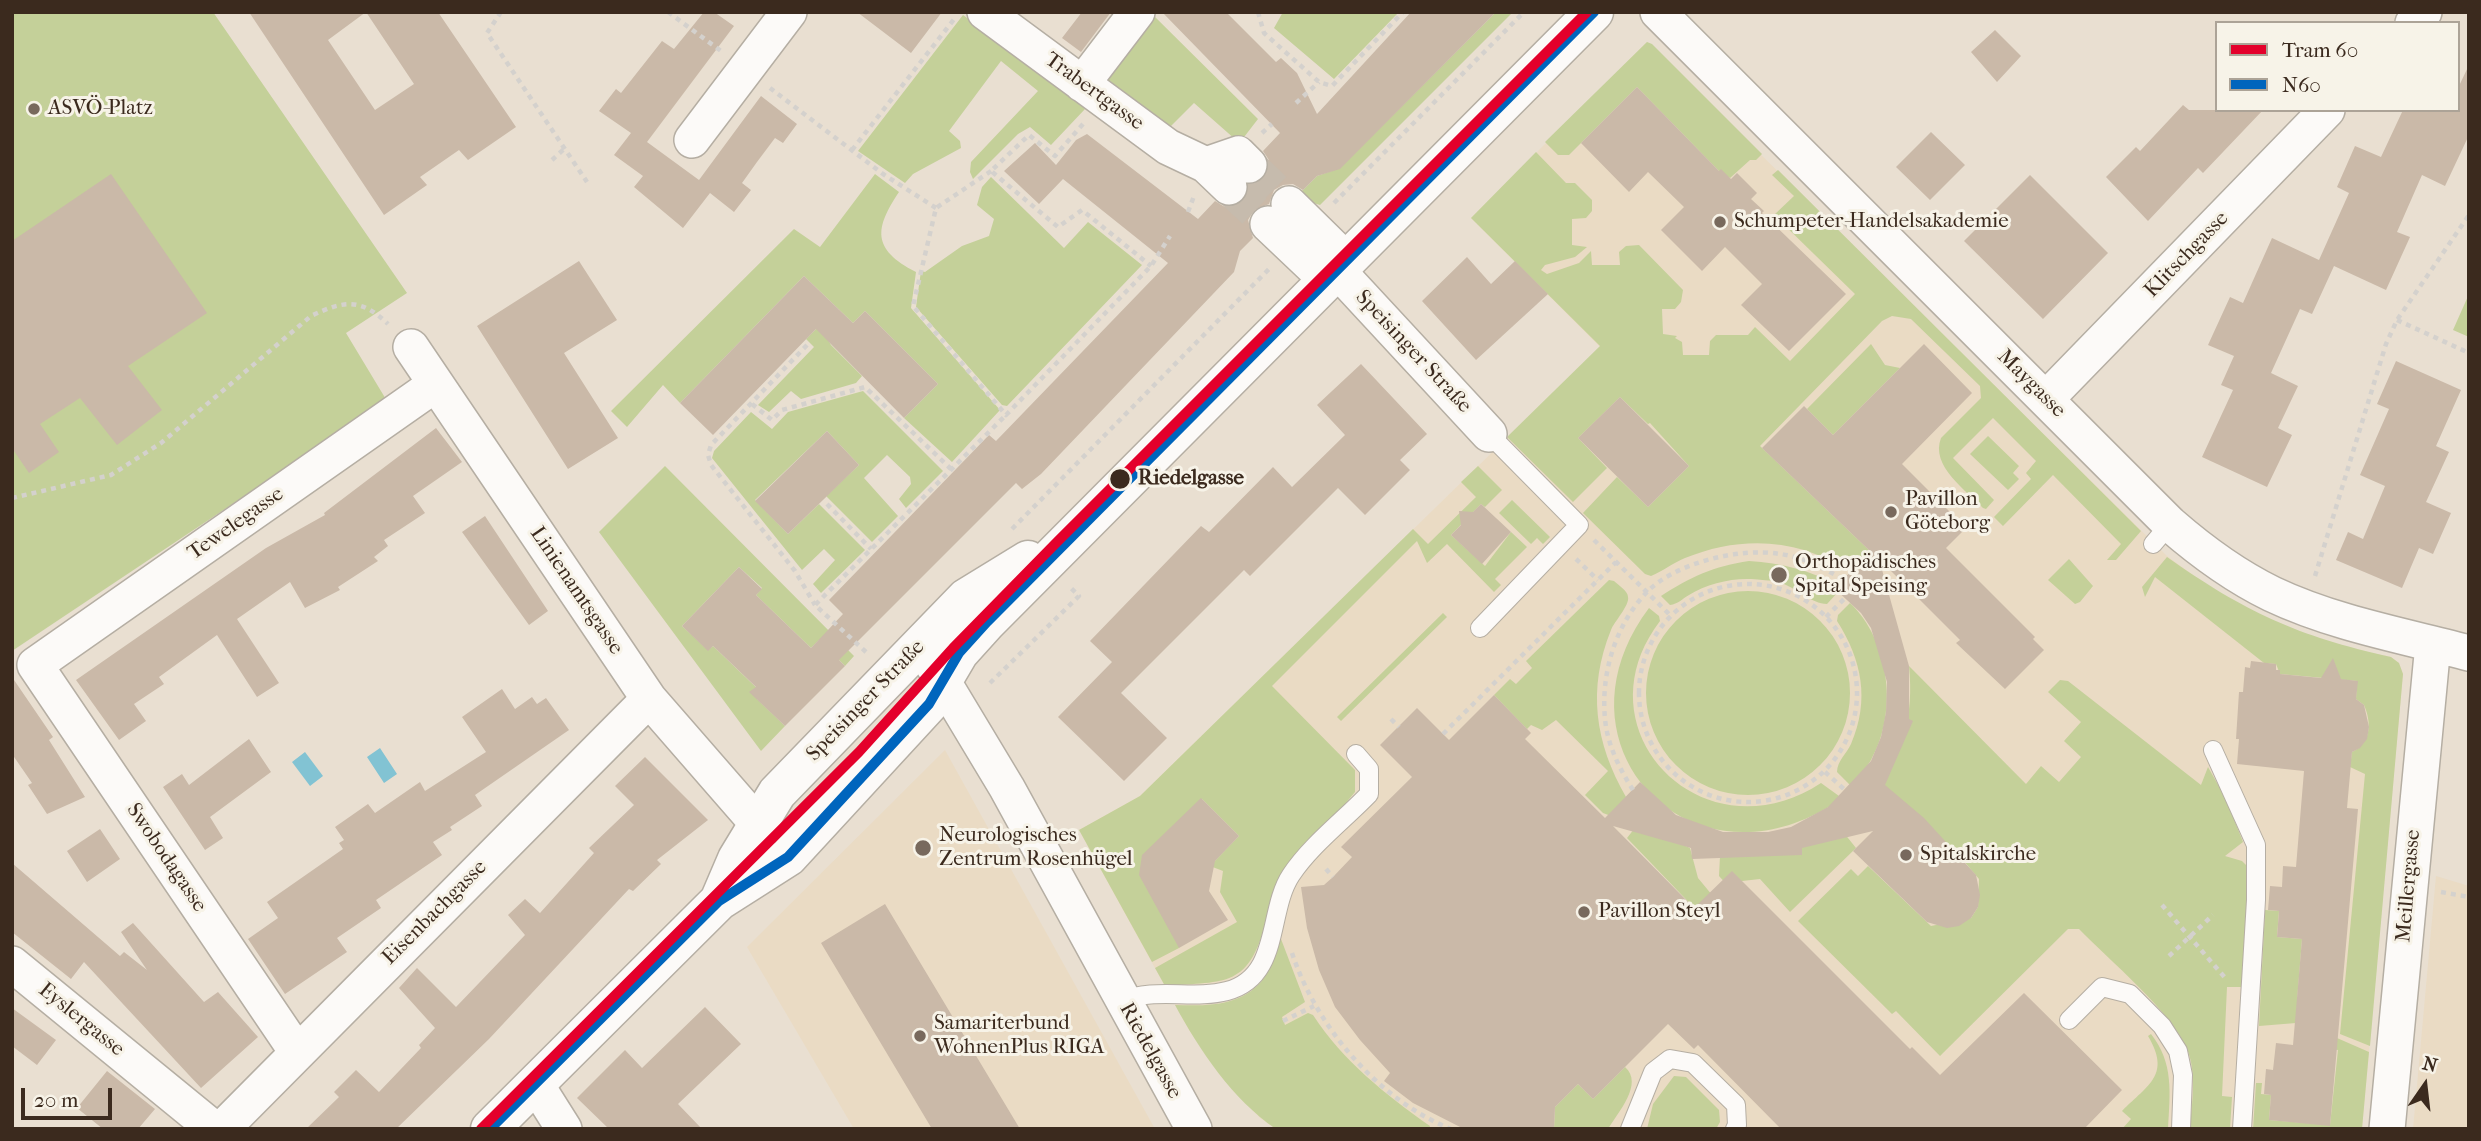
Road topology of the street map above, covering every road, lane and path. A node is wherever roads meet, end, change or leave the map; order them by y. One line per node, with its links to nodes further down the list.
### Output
1 (501, 12): 18 (path)
2 (668, 12): 12 (path)
3 (789, 12): 12 (street)
4 (960, 12): 19 (path)
5 (985, 12): 14 (street, Trabertgasse)
6 (1137, 12): 14 (street)
7 (1258, 12): 13 (path)
8 (1403, 12): 13 (path)
9 (1524, 12): 26 (path)
10 (1594, 12): 29 (main road, Speisinger Straße)
11 (1658, 12): 35 (street, Maygasse)
12 (746, 69): 17 (street); 19 (path)
13 (1319, 82): 15 (path)
14 (1093, 92): 21 (path); 22 (street, Trabertgasse)
15 (1296, 103)
16 (2325, 112): 35 (street, Klitschgasse)
17 (692, 140)
18 (564, 149): 20 (path); 23 (path)
19 (852, 150): 24 (path)
20 (552, 160)
21 (991, 171): 24 (path); 28 (path)
22 (1228, 172)
23 (587, 182)
24 (936, 208): 37 (path)
25 (2469, 215): 30 (path)
26 (1290, 225): 29 (street); 43 (path)
27 (1170, 236): 28 (path)
28 (1151, 266): 37 (path)
29 (1337, 270): 38 (street, Speisinger Straße); 45 (main road, Speisinger Straße)
30 (2397, 320): 33 (path); 48 (path)
31 (807, 345): 36 (path)
32 (411, 347): 34 (street, Linienamtsgasse); 40 (path)
33 (2469, 353)
34 (436, 384): 57 (street, Tewelegasse); 61 (street, Linienamtsgasse)
35 (2046, 399): 55 (street, Maygasse)
36 (752, 404): 39 (path); 51 (path)
37 (1006, 415): 39 (path)
38 (1489, 434): 42 (lane)
39 (951, 469): 44 (path)
40 (12, 498)
41 (827, 504): 44 (path)
42 (1579, 525): 46 (path); 54 (lane)
43 (1003, 538)
44 (871, 549): 51 (path)
45 (1064, 550): 58 (main road, Speisinger Straße); 60 (path)
46 (1616, 562): 49 (path); 64 (path)
47 (1843, 579): 49 (path)
48 (2312, 584)
49 (1647, 592): 52 (path); 68 (path)
50 (1845, 598): 53 (path)
51 (815, 605): 59 (path)
52 (1671, 616): 53 (path); 67 (path)
53 (1826, 617): 67 (path)
54 (1480, 628)
55 (2433, 644): 56 (street, Maygasse); 96 (street, Meillergasse)
56 (2469, 653)
57 (36, 665): 83 (street, Swobodagasse)
58 (935, 667): 59 (main road, Speisinger Straße); 71 (main road, Speisinger Straße); 79 (street, Riedelgasse)
59 (891, 676): 70 (main road, Speisinger Straße)
60 (990, 683)
61 (649, 699): 70 (street, Linienamtsgasse); 83 (street, Eisenbachgasse)
62 (1391, 719): 63 (path)
63 (1399, 727)
64 (1443, 734)
65 (2213, 750): 78 (lane)
66 (1356, 754): 74 (lane)
67 (1825, 772): 69 (path)
68 (1633, 790)
69 (1845, 790)
70 (757, 823): 71 (main road, Speisinger Straße)
71 (719, 901): 84 (main road, Speisinger Straße)
72 (2162, 905): 75 (path)
73 (2213, 915): 75 (path)
74 (1278, 920): 79 (lane); 80 (path)
75 (2189, 937): 76 (path); 78 (path)
76 (2169, 956)
77 (12, 964): 87 (street, Eyslergasse)
78 (2249, 996): 95 (lane)
79 (1122, 1001): 91 (street, Riedelgasse)
80 (1314, 1006): 82 (path); 85 (path)
81 (2069, 1020): 94 (lane)
82 (1283, 1021)
83 (297, 1052): 88 (street, Eisenbachgasse)
84 (536, 1083): 89 (main road, Speisinger Straße); 90 (street)
85 (1435, 1126): 92 (path)
86 (1738, 1128): 93 (lane)
87 (214, 1129)
88 (222, 1129)
89 (490, 1129)
90 (564, 1129)
91 (1194, 1129)
92 (1451, 1129)
93 (1630, 1129)
94 (2180, 1129)
95 (2242, 1129)
96 (2387, 1129)

